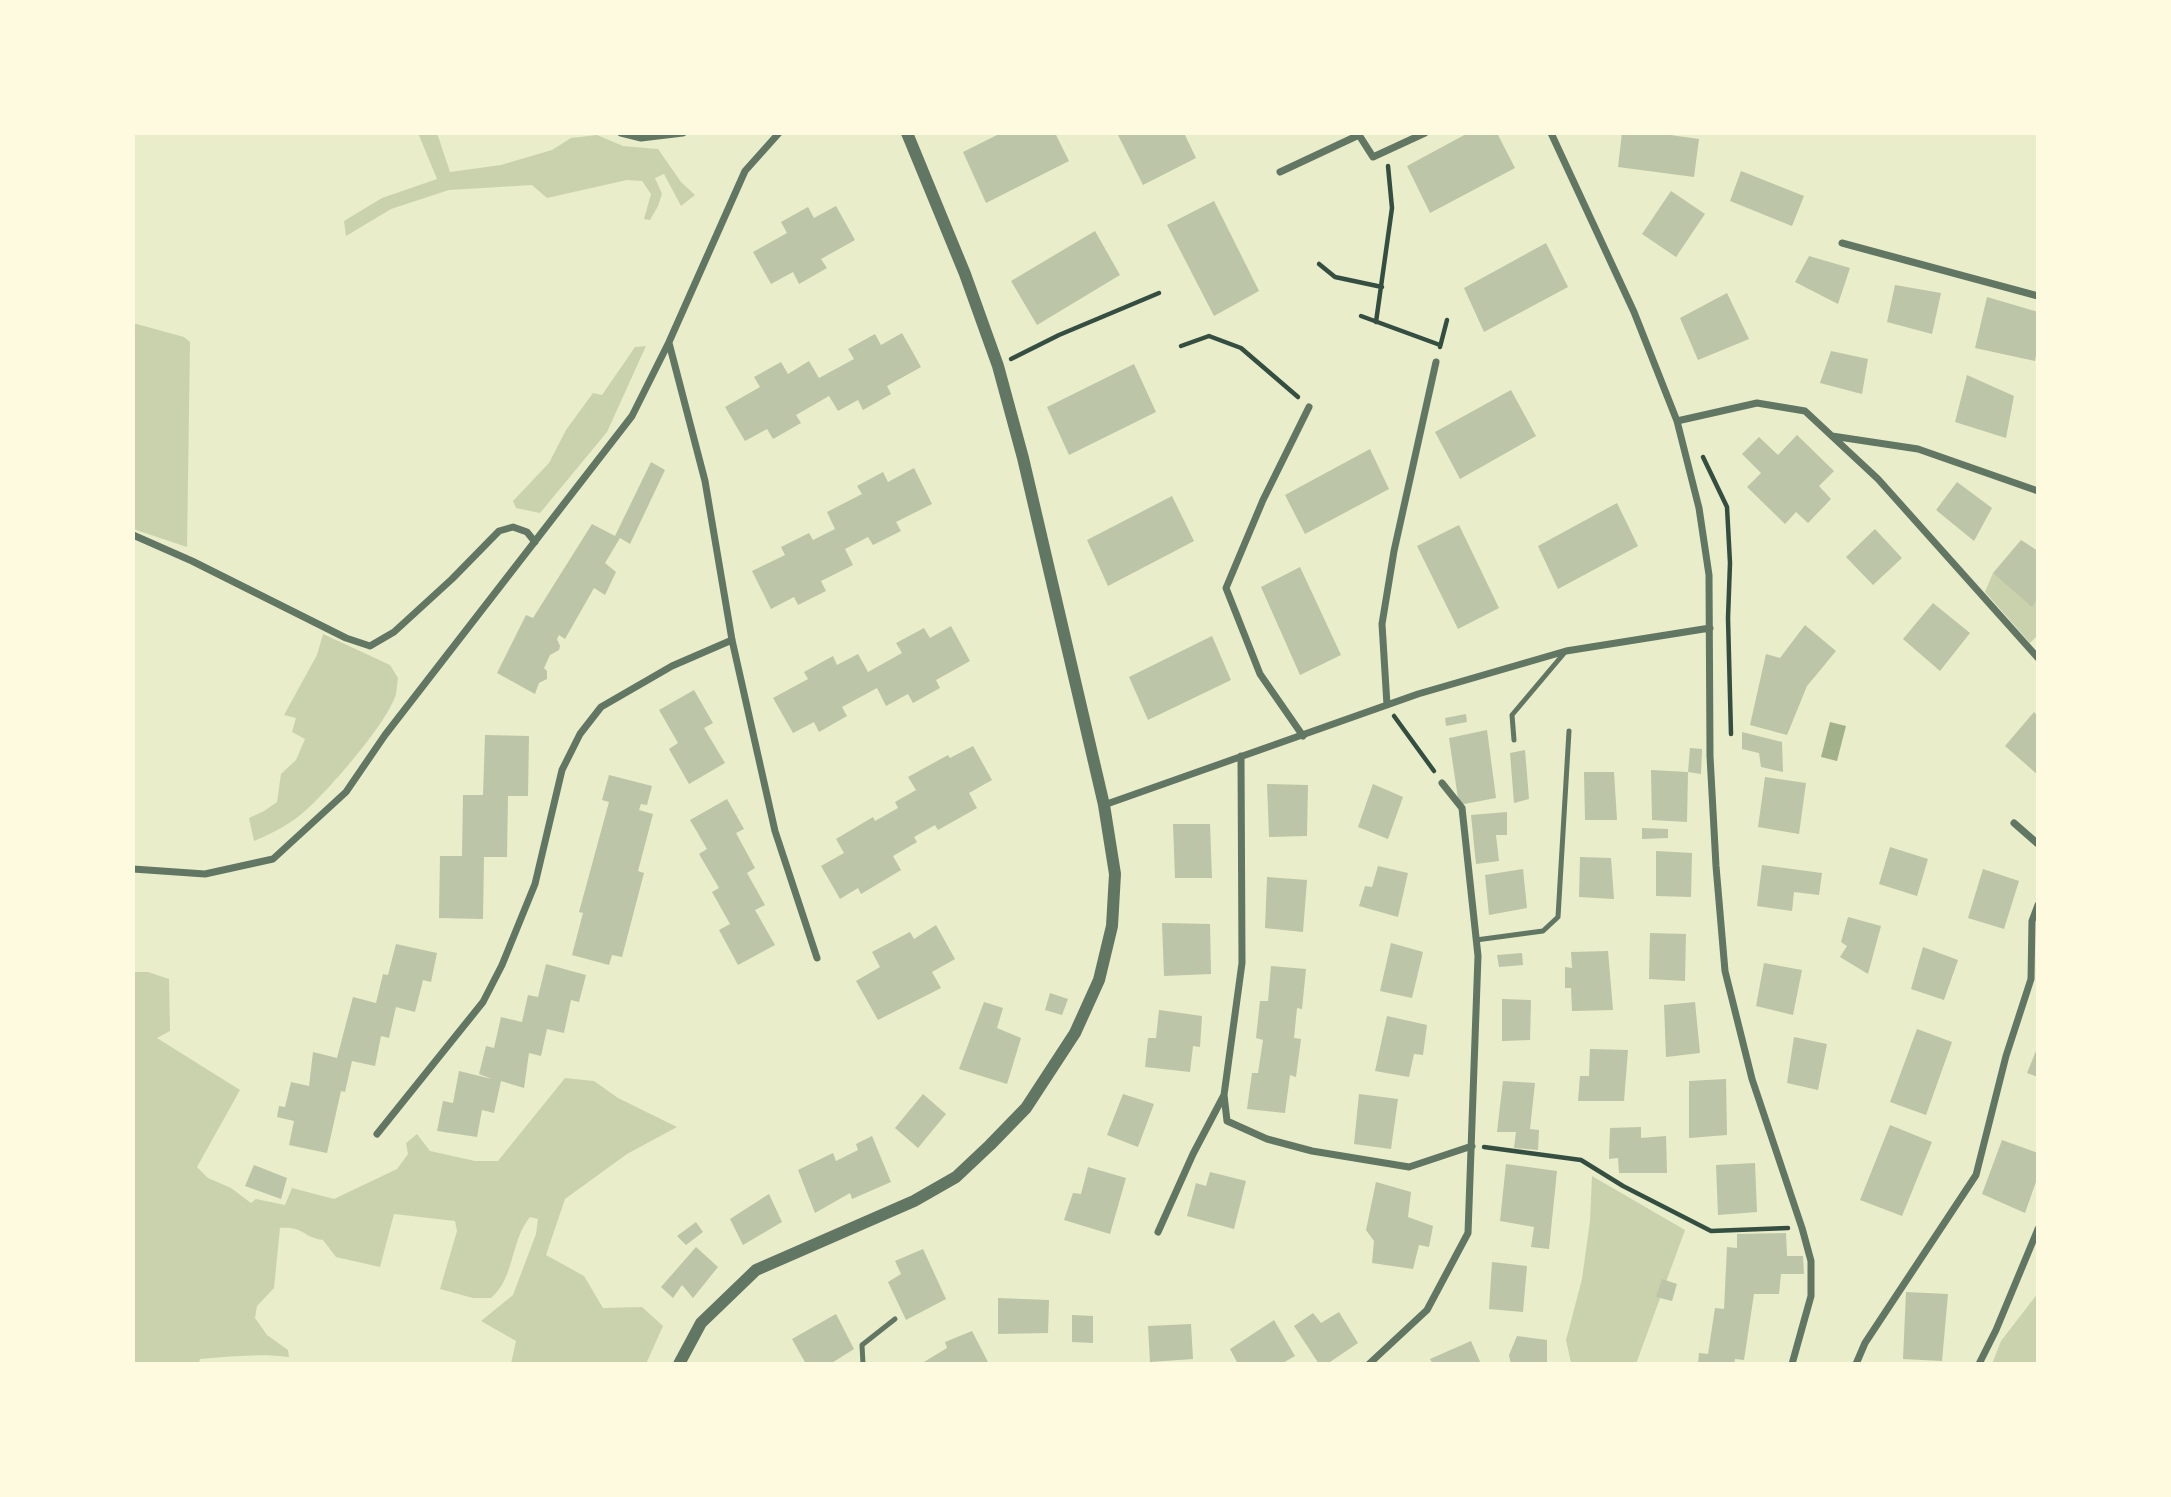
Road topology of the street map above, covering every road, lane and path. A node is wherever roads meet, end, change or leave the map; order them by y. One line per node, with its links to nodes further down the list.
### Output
1 (621, 133): 2 (street)
2 (683, 133)
3 (779, 133): 17 (street)
4 (907, 133): 20 (street)
5 (1425, 133): 7 (street)
6 (1551, 133): 22 (street)
7 (1384, 151): 8 (street); 11 (path)
8 (1280, 172)
9 (1843, 243): 13 (street)
10 (1319, 264): 11 (path)
11 (1382, 287): 16 (path)
12 (1159, 293): 20 (path)
13 (2038, 296)
14 (1362, 316): 16 (path)
15 (1447, 320): 16 (path)
16 (1377, 322)
17 (669, 342): 26 (street); 28 (street)
18 (1181, 346): 21 (path)
19 (1436, 362): 31 (street)
20 (998, 366): 37 (street)
21 (1309, 407): 33 (street)
22 (1677, 421): 23 (street); 27 (street)
23 (1831, 436): 24 (street); 30 (street)
24 (2038, 491)
25 (133, 535): 26 (street)
26 (535, 542): 40 (street)
27 (1710, 628): 29 (street); 47 (street)
28 (732, 640): 43 (street); 45 (street)
29 (1566, 651): 31 (street); 34 (lane)
30 (2038, 658)
31 (1387, 705): 33 (street); 36 (path)
32 (1569, 731): 42 (lane)
33 (1303, 736): 35 (street)
34 (1514, 740)
35 (1241, 756): 37 (street); 44 (street)
36 (1443, 783): 42 (street)
37 (1104, 805): 51 (street)
38 (2014, 823): 39 (street)
39 (2038, 844)
40 (133, 869)
41 (2038, 905): 55 (street)
42 (1476, 940): 46 (street)
43 (817, 958)
44 (1224, 1095): 46 (street); 49 (street)
45 (377, 1134)
46 (1472, 1146): 47 (path); 53 (street)
47 (1802, 1228): 54 (street)
48 (2038, 1229): 56 (street)
49 (1158, 1232)
50 (895, 1319): 52 (lane)
51 (679, 1364)
52 (863, 1364)
53 (1369, 1364)
54 (1792, 1364)
55 (1856, 1364)
56 (1979, 1364)

